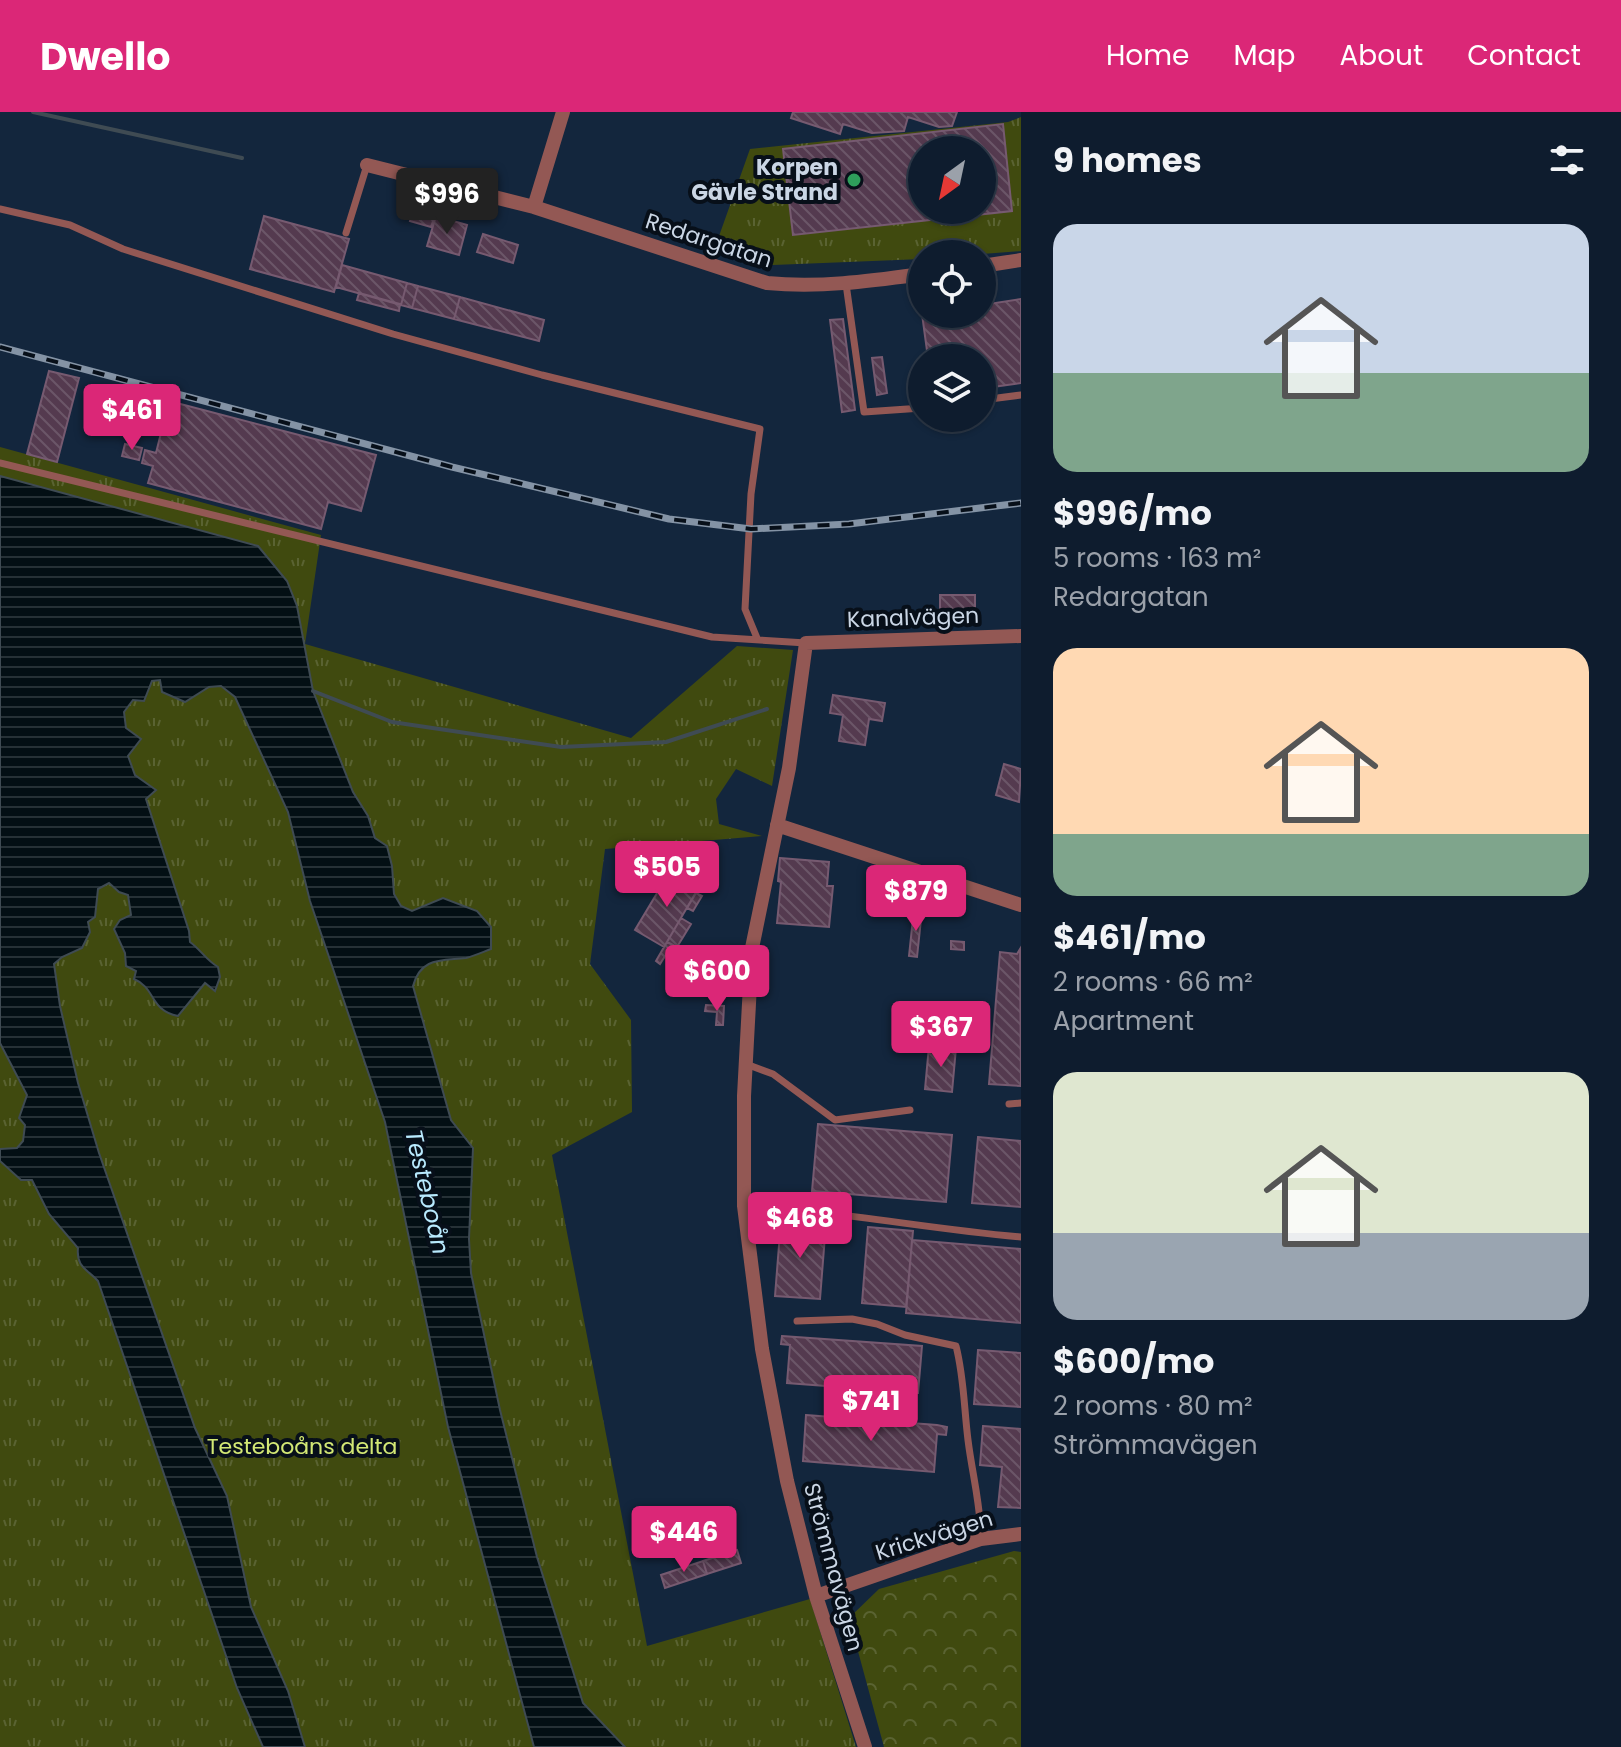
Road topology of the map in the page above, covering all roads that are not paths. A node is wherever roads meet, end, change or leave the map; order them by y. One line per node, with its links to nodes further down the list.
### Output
1 (563, 112): 3 (street)
2 (367, 165): 3 (street, Redargatan); 5 (lane)
3 (534, 207): 9 (street, Redargatan)
4 (0, 209): 15 (lane)
5 (346, 233)
6 (1021, 260): 7 (street)
7 (996, 264)
8 (908, 276): 9 (street, Redargatan)
9 (846, 284): 12 (lane)
10 (1021, 395): 11 (lane)
11 (996, 398)
12 (908, 409)
13 (0, 463): 15 (lane)
14 (1021, 636): 16 (street, Kanalvägen)
15 (757, 638): 16 (lane)
16 (806, 643): 17 (street, Strömmavägen)
17 (777, 825): 18 (street); 19 (street, Strömmavägen)
18 (1021, 905)
19 (746, 1064): 22 (lane); 23 (street, Strömmavägen)
20 (1021, 1103): 21 (lane)
21 (1009, 1104)
22 (910, 1110)
23 (744, 1206): 24 (lane); 28 (street, Strömmavägen)
24 (1021, 1237)
25 (797, 1321): 27 (lane)
26 (1021, 1534): 27 (street, Krickvägen)
27 (981, 1539): 28 (street, Krickvägen)
28 (816, 1596): 29 (street, Strömmavägen)
29 (865, 1747)

